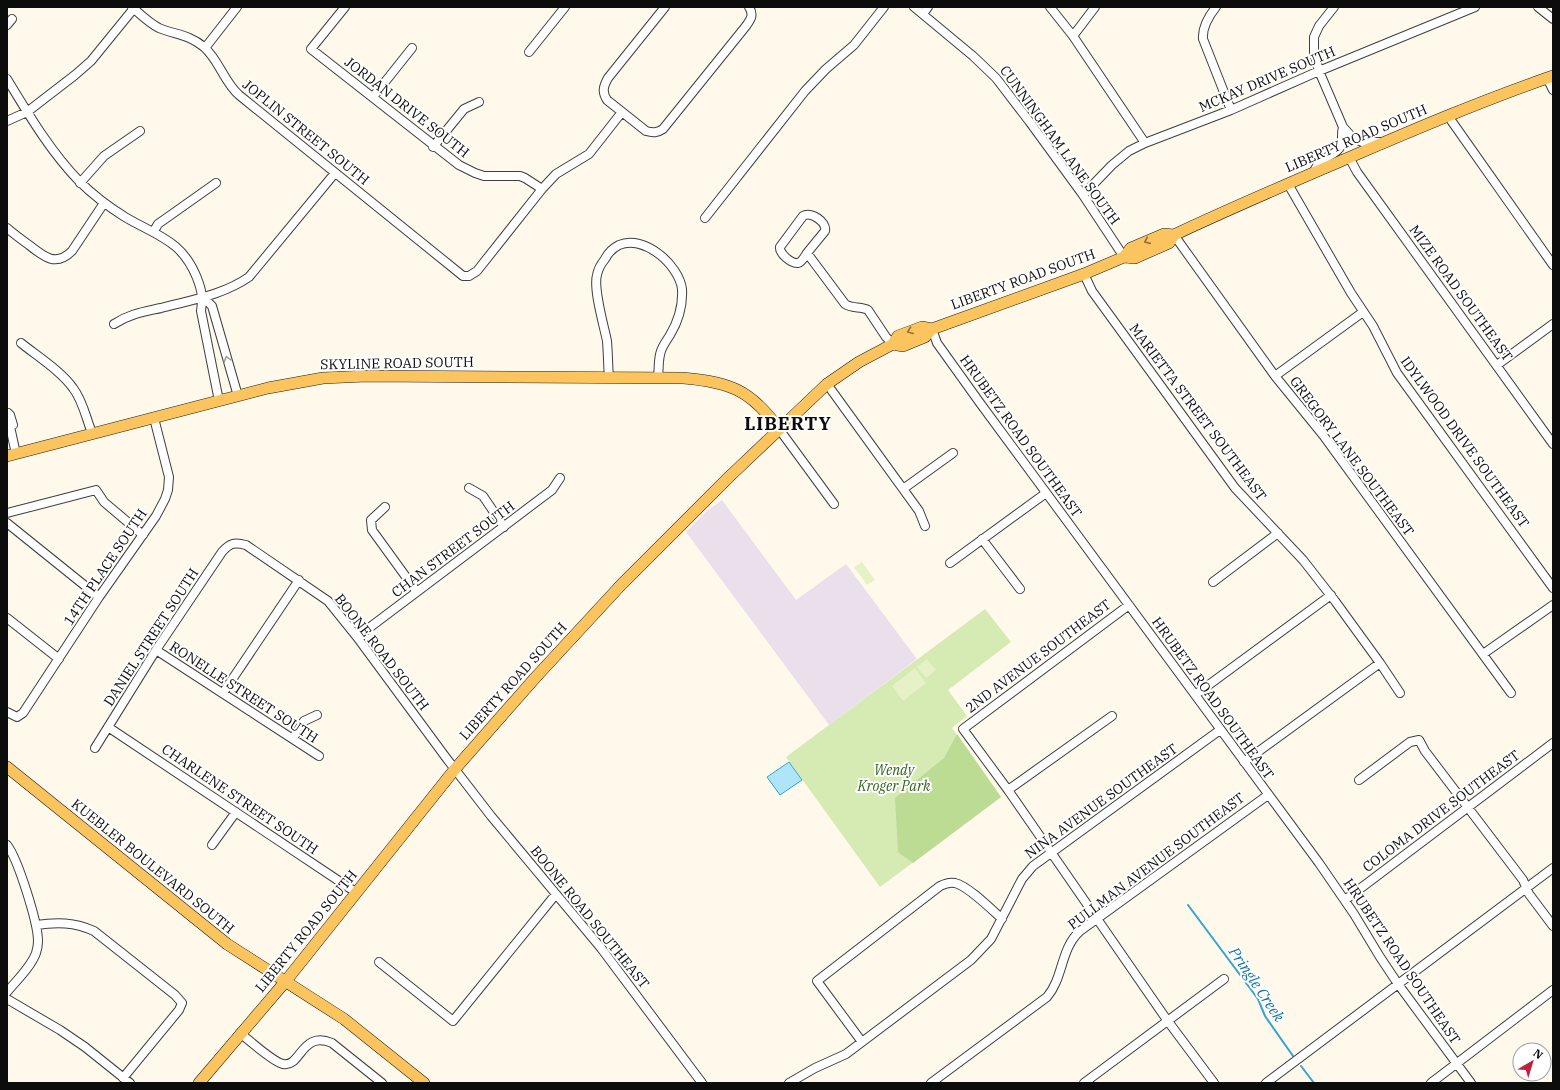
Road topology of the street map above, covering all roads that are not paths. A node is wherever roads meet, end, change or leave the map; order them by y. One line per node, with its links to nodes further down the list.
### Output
1 (237, 7): 19 (street)
2 (345, 7): 26 (street, JORDAN DRIVE SOUTH)
3 (565, 7): 21 (street)
4 (664, 7): 30 (street)
5 (749, 7): 30 (street)
6 (884, 7): 47 (street)
7 (914, 7): 16 (street, CUNNINGHAM LANE SOUTH)
8 (928, 7): 16 (street)
9 (1050, 7): 18 (street)
10 (1095, 7): 18 (street)
11 (1216, 7): 28 (street)
12 (1334, 7): 22 (street)
13 (1475, 7): 22 (street, MCKAY DRIVE SOUTH)
14 (1538, 7): 17 (street)
15 (133, 8): 19 (street, JOPLIN STREET SOUTH); 29 (street)
16 (923, 14): 45 (street, CUNNINGHAM LANE SOUTH)
17 (1553, 19)
18 (1072, 36): 36 (street)
19 (205, 48): 39 (street, JOPLIN STREET SOUTH)
20 (412, 48): 26 (street)
21 (529, 52)
22 (1319, 71): 28 (street, MCKAY DRIVE SOUTH); 33 (street)
23 (1550, 77): 25 (street); 31 (main road, LIBERTY ROAD SOUTH)
24 (7, 79): 29 (street)
25 (1553, 90)
26 (373, 97): 37 (street, JORDAN DRIVE SOUTH)
27 (479, 102): 37 (street)
28 (1231, 110): 36 (street, MCKAY DRIVE SOUTH)
29 (27, 112): 32 (street); 41 (street)
30 (622, 112): 44 (street)
31 (1448, 116): 35 (main road, LIBERTY ROAD SOUTH); 53 (street)
32 (7, 121)
33 (1343, 127): 35 (street); 40 (street)
34 (140, 131): 41 (street)
35 (1383, 142): 38 (main road, LIBERTY ROAD SOUTH)
36 (1145, 143): 45 (street, MCKAY DRIVE SOUTH)
37 (433, 147): 44 (street, JORDAN DRIVE SOUTH)
38 (1349, 157): 40 (main road, LIBERTY ROAD SOUTH); 62 (street, MIZE ROAD SOUTHEAST)
39 (335, 173): 44 (street, JOPLIN STREET SOUTH); 55 (street)
40 (1312, 173): 43 (main road, LIBERTY ROAD SOUTH)
41 (80, 182): 46 (street)
42 (216, 183): 49 (street)
43 (1288, 184): 50 (main road, LIBERTY ROAD SOUTH); 56 (street, IDYLWOOD DRIVE SOUTHEAST)
44 (542, 189)
45 (1083, 195): 52 (street, CUNNINGHAM LANE SOUTH)
46 (104, 203): 48 (street); 49 (street)
47 (704, 218)
48 (7, 228)
49 (154, 231): 55 (street)
50 (1174, 235): 52 (main road, LIBERTY ROAD SOUTH); 63 (street, GREGORY LANE SOUTHEAST)
51 (807, 253): 51 (street); 61 (street)
52 (1124, 258): 54 (main road, LIBERTY ROAD SOUTH)
53 (1553, 265)
54 (1084, 274): 59 (main road, LIBERTY ROAD SOUTH); 88 (street, MARIETTA STREET SOUTHEAST)
55 (203, 297): 57 (street); 67 (street, one-way to 55); 68 (street)
56 (1363, 312): 63 (street); 95 (street, IDYLWOOD DRIVE SOUTHEAST)
57 (114, 324)
58 (1553, 324): 62 (street)
59 (932, 329): 61 (main road, LIBERTY ROAD SOUTH); 81 (street, HRUBETZ ROAD SOUTHEAST)
60 (21, 344): 73 (street)
61 (893, 344): 66 (main road, LIBERTY ROAD SOUTH)
62 (1497, 365): 74 (street, MIZE ROAD SOUTHEAST)
63 (1275, 376): 105 (street, GREGORY LANE SOUTHEAST)
64 (609, 378): 65 (main road, SKYLINE ROAD SOUTH); 65 (street); 67 (main road, SKYLINE ROAD SOUTH)
65 (658, 378): 72 (main road, SKYLINE ROAD SOUTH)
66 (827, 384): 72 (main road, LIBERTY ROAD SOUTH); 80 (street)
67 (238, 396): 68 (main road, SKYLINE ROAD SOUTH)
68 (219, 401): 70 (main road, SKYLINE ROAD SOUTH)
69 (7, 415): 77 (street)
70 (154, 418): 73 (main road, SKYLINE ROAD SOUTH); 89 (street, 14TH PLACE SOUTH)
71 (1553, 428): 74 (street)
72 (779, 429): 82 (street); 123 (main road, LIBERTY ROAD SOUTH)
73 (92, 434): 77 (main road, SKYLINE ROAD SOUTH)
74 (1546, 434): 75 (street, MIZE ROAD SOUTHEAST)
75 (1553, 444)
76 (953, 452): 80 (street)
77 (11, 455)
78 (560, 478): 86 (street, CHAN STREET SOUTH)
79 (469, 488): 86 (street)
80 (903, 489): 87 (street)
81 (1046, 493): 90 (street); 100 (street, HRUBETZ ROAD SOUTHEAST)
82 (834, 504)
83 (385, 507): 97 (street)
84 (7, 513): 89 (street)
85 (7, 522): 99 (street)
86 (504, 526): 97 (street, CHAN STREET SOUTH)
87 (925, 526)
88 (1278, 533): 94 (street); 98 (street, MARIETTA STREET SOUTHEAST)
89 (143, 535): 99 (street, 14TH PLACE SOUTH)
90 (982, 539): 92 (street); 96 (street)
91 (232, 543): 93 (street, BOONE ROAD SOUTH); 104 (street, DANIEL STREET SOUTH)
92 (950, 563)
93 (299, 580): 103 (street, BOONE ROAD SOUTH); 108 (street)
94 (1213, 582)
95 (1553, 588)
96 (1020, 589)
97 (417, 592): 103 (street, CHAN STREET SOUTH)
98 (1331, 595): 107 (street, MARIETTA STREET SOUTHEAST); 111 (street)
99 (99, 597): 106 (street, 14TH PLACE SOUTH)
100 (1129, 605): 111 (street, HRUBETZ ROAD SOUTHEAST); 125 (street, 2ND AVENUE SOUTHEAST)
101 (1553, 605): 105 (street)
102 (7, 618): 106 (street)
103 (357, 637): 123 (street, BOONE ROAD SOUTH)
104 (156, 650): 108 (street, RONELLE STREET SOUTH); 115 (street, DANIEL STREET SOUTH)
105 (1483, 654): 110 (street, GREGORY LANE SOUTHEAST)
106 (59, 659): 112 (street, 14TH PLACE SOUTH)
107 (1380, 663): 109 (street, MARIETTA STREET SOUTHEAST); 121 (street)
108 (223, 693): 117 (street, RONELLE STREET SOUTH)
109 (1400, 693)
110 (1511, 693)
111 (1195, 695): 116 (street, HRUBETZ ROAD SOUTHEAST)
112 (7, 712)
113 (317, 715): 117 (street)
114 (1112, 716): 125 (street)
115 (108, 728): 119 (street, DANIEL STREET SOUTH); 128 (street, CHARLENE STREET SOUTH)
116 (1220, 730): 121 (street, HRUBETZ ROAD SOUTHEAST); 131 (street, NINA AVENUE SOUTHEAST)
117 (293, 738): 120 (street, RONELLE STREET SOUTH)
118 (1553, 743): 127 (street, COLOMA DRIVE SOUTHEAST)
119 (95, 748)
120 (319, 756)
121 (1244, 762): 126 (street, HRUBETZ ROAD SOUTHEAST)
122 (7, 768): 143 (main road, KUEBLER BOULEVARD SOUTH)
123 (455, 769): 134 (main road, LIBERTY ROAD SOUTH); 135 (street, BOONE ROAD SOUTHEAST)
124 (1359, 780): 127 (street)
125 (1008, 790): 131 (street)
126 (1268, 795): 136 (street, HRUBETZ ROAD SOUTHEAST); 137 (street, PULLMAN AVENUE SOUTHEAST)
127 (1467, 808): 133 (street); 136 (street, COLOMA DRIVE SOUTHEAST)
128 (236, 812): 130 (street); 134 (street, CHARLENE STREET SOUTH)
129 (7, 845): 139 (street)
130 (212, 845)
131 (1051, 853): 137 (street); 138 (street, NINA AVENUE SOUTHEAST)
132 (1553, 868): 133 (street)
133 (1526, 888): 140 (street); 144 (street)
134 (357, 893): 143 (main road, LIBERTY ROAD SOUTH)
135 (556, 894): 141 (street); 156 (street, BOONE ROAD SOUTHEAST)
136 (1345, 900): 144 (street, HRUBETZ ROAD SOUTHEAST)
137 (1097, 918): 148 (street); 158 (street, PULLMAN AVENUE SOUTHEAST)
138 (1002, 919): 150 (street, NINA AVENUE SOUTHEAST); 150 (street)
139 (36, 925): 146 (street); 152 (street)
140 (1553, 926)
141 (379, 962)
142 (1224, 979): 148 (street)
143 (285, 982): 149 (main road, LIBERTY ROAD SOUTH); 155 (main road, KUEBLER BOULEVARD SOUTH)
144 (1398, 984): 151 (street, HRUBETZ ROAD SOUTHEAST); 161 (street)
145 (1553, 990): 151 (street)
146 (7, 992)
147 (7, 999): 152 (street)
148 (1167, 1020): 159 (street); 160 (street)
149 (240, 1033): 153 (main road, LIBERTY ROAD SOUTH); 154 (street)
150 (862, 1042): 157 (street, NINA AVENUE SOUTHEAST)
151 (1457, 1063): 162 (street); 163 (street, HRUBETZ ROAD SOUTHEAST)
152 (126, 1081)
153 (199, 1083)
154 (382, 1083)
155 (424, 1083)
156 (702, 1083)
157 (789, 1083)
158 (931, 1083)
159 (1084, 1083)
160 (1214, 1083)
161 (1266, 1083)
162 (1431, 1083)
163 (1471, 1083)

